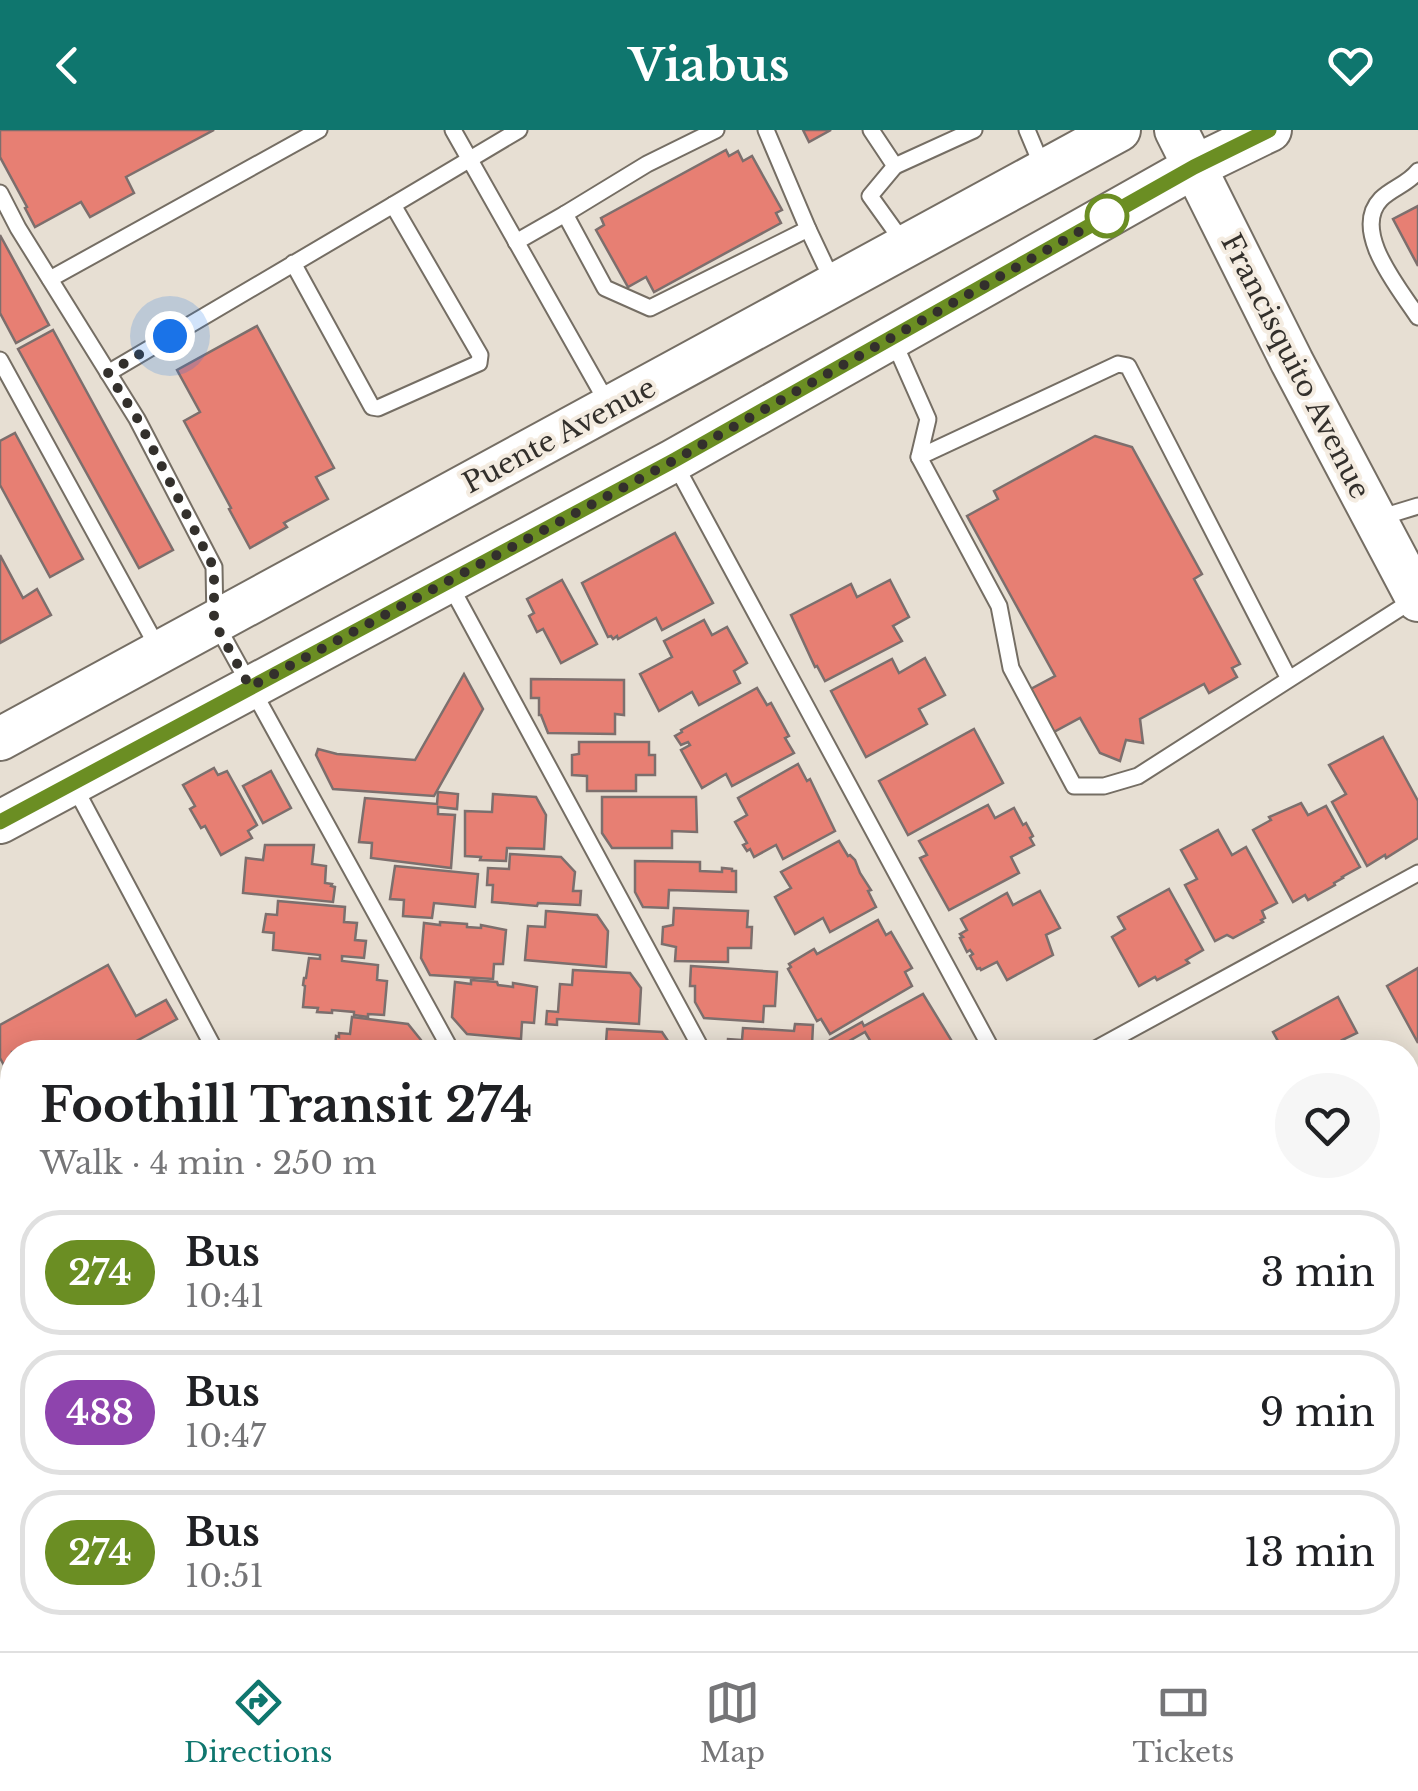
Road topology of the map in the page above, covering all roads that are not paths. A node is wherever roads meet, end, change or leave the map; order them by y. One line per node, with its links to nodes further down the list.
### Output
1 (319, 130): 23 (lane)
2 (453, 130): 12 (lane)
3 (519, 130): 12 (lane)
4 (716, 130): 18 (lane)
5 (766, 130): 19 (lane)
6 (871, 130): 13 (lane)
7 (974, 130): 13 (lane)
8 (1027, 130): 14 (lane)
9 (1119, 130): 14 (main road, Puente Avenue)
10 (1270, 130): 11 (main road)
11 (1185, 148): 26 (main road); 33 (main road, Francisquito Avenue)
12 (470, 160): 17 (lane); 20 (lane)
13 (895, 166): 21 (lane)
14 (1044, 170): 21 (main road, Puente Avenue)
15 (1418, 171): 25 (lane)
16 (0, 193): 23 (lane)
17 (392, 204): 22 (lane); 22 (lane)
18 (564, 214): 19 (lane); 20 (lane)
19 (808, 229): 24 (lane)
20 (516, 242): 29 (lane)
21 (906, 246): 24 (main road, Puente Avenue)
22 (292, 263): 28 (lane)
23 (50, 279): 28 (lane)
24 (835, 285): 29 (main road, Puente Avenue)
25 (1418, 317)
26 (892, 339): 30 (lane); 31 (main road)
27 (0, 360): 37 (lane)
28 (108, 373): 36 (lane)
29 (610, 407): 36 (main road, Puente Avenue)
30 (920, 457): 38 (lane); 38 (lane)
31 (673, 461): 34 (main road); 47 (lane)
32 (1418, 506): 33 (lane)
33 (1378, 526): 35 (main road, Francisquito Avenue)
34 (448, 581): 39 (main road); 46 (lane)
35 (1417, 599): 38 (lane)
36 (214, 622): 37 (main road, Puente Avenue); 39 (lane)
37 (160, 652): 40 (main road, Puente Avenue)
38 (1289, 679)
39 (250, 687): 41 (main road); 45 (lane)
40 (0, 739)
41 (72, 783): 42 (main road); 44 (lane)
42 (0, 822)
43 (1418, 873): 48 (lane)
44 (210, 1040)
45 (445, 1040)
46 (696, 1040)
47 (987, 1040)
48 (1112, 1040)

